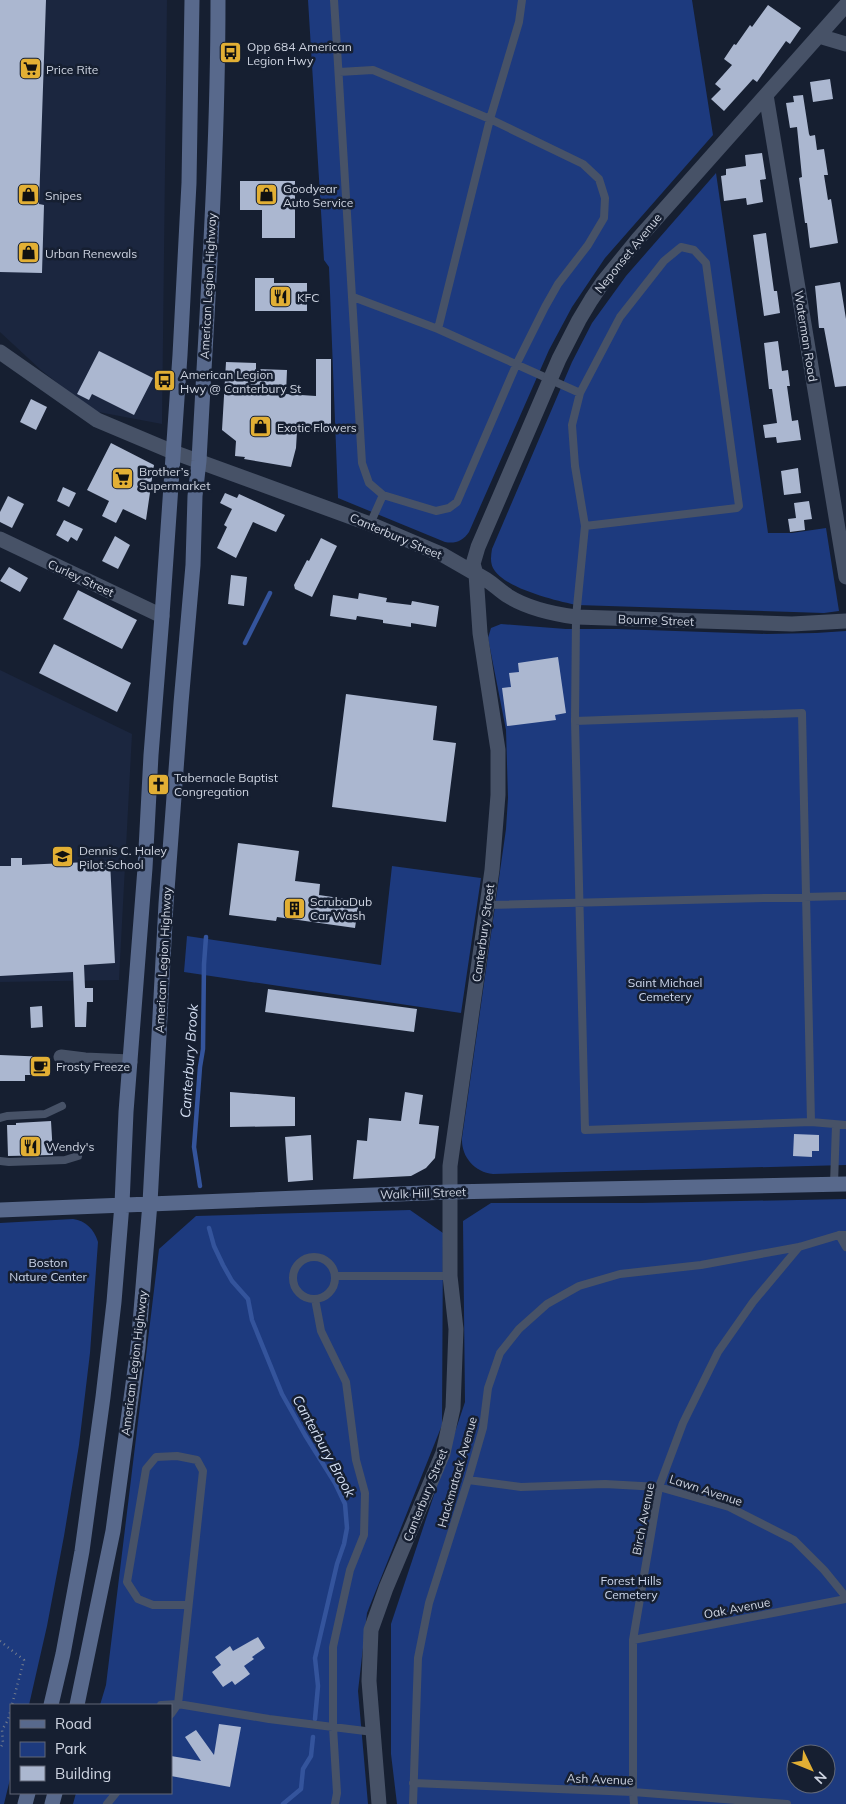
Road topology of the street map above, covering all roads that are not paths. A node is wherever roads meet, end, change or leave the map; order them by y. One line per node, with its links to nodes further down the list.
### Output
1 (192, 0): 17 (main road, American Legion Highway)
2 (218, 0): 18 (main road, American Legion Highway)
3 (334, 0): 8 (lane)
4 (522, 0): 10 (lane)
5 (846, 5): 6 (street, Neponset Avenue)
6 (819, 36): 7 (street); 9 (street, Neponset Avenue)
7 (846, 44)
8 (339, 72): 10 (lane); 11 (lane)
9 (766, 95): 15 (street, Neponset Avenue); 24 (street, Waterman Road)
10 (490, 119): 12 (lane); 14 (lane)
11 (353, 297): 12 (lane); 19 (lane)
12 (438, 329): 14 (lane)
13 (0, 352): 17 (street, Canterbury Street)
14 (517, 364): 15 (lane); 19 (lane)
15 (550, 380): 16 (lane); 23 (street, Neponset Avenue)
16 (580, 393): 21 (lane); 21 (lane)
17 (173, 452): 18 (street, Canterbury Street); 25 (main road, American Legion Highway)
18 (199, 461): 20 (street, Canterbury Street); 44 (main road, American Legion Highway)
19 (383, 495): 20 (lane)
20 (370, 524): 23 (street, Canterbury Street)
21 (585, 526): 26 (lane)
22 (0, 539): 25 (street, Curley Street)
23 (476, 574): 26 (street, Bourne Street); 32 (street, Canterbury Street)
24 (846, 577)
25 (162, 616): 34 (main road, American Legion Highway)
26 (576, 617): 27 (street, Bourne Street); 28 (lane)
27 (846, 621)
28 (575, 721): 30 (lane); 31 (lane)
29 (846, 896): 30 (lane)
30 (806, 897): 31 (lane); 37 (lane)
31 (579, 903): 32 (lane); 37 (lane)
32 (487, 905): 43 (street, Canterbury Street)
33 (61, 1057): 34 (street)
34 (130, 1062): 45 (main road, American Legion Highway)
35 (62, 1106): 36 (lane)
36 (0, 1118)
37 (811, 1122): 39 (lane)
38 (846, 1124): 39 (lane)
39 (836, 1125): 42 (lane)
40 (78, 1156): 41 (lane)
41 (0, 1161)
42 (840, 1184): 43 (main road, Walk Hill Street)
43 (449, 1192): 44 (main road, Walk Hill Street); 51 (street, Canterbury Street)
44 (150, 1203): 45 (main road, Walk Hill Street); 59 (main road, American Legion Highway)
45 (122, 1204): 46 (main road, Walk Hill Street); 58 (main road, American Legion Highway)
46 (0, 1210)
47 (843, 1235): 48 (lane, Hackmatack Avenue); 49 (lane)
48 (799, 1247): 53 (lane, Hackmatack Avenue); 54 (lane, Birch Avenue)
49 (846, 1247)
50 (336, 1276): 51 (lane); 52 (lane); 52 (lane)
51 (450, 1276): 64 (street, Canterbury Street)
52 (315, 1299): 63 (lane)
53 (468, 1480): 54 (lane, Lawn Avenue); 65 (lane, Hackmatack Avenue)
54 (659, 1487): 55 (lane, Lawn Avenue); 57 (lane, Birch Avenue)
55 (846, 1598): 57 (lane, Oak Avenue)
56 (188, 1605): 56 (lane); 61 (lane)
57 (633, 1640): 66 (lane, Birch Avenue)
58 (51, 1704)
59 (77, 1704)
60 (172, 1704): 61 (lane)
61 (178, 1704): 62 (lane); 63 (lane)
62 (172, 1713)
63 (334, 1727): 64 (lane); 69 (lane)
64 (373, 1732): 70 (street, Canterbury Street)
65 (413, 1783): 66 (lane, Ash Avenue); 71 (lane, Hackmatack Avenue)
66 (633, 1792): 72 (lane, Birch Avenue); 73 (lane, Ash Avenue)
67 (115, 1794): 68 (lane)
68 (107, 1804)
69 (335, 1804)
70 (379, 1804)
71 (413, 1804)
72 (634, 1804)
73 (787, 1804)

